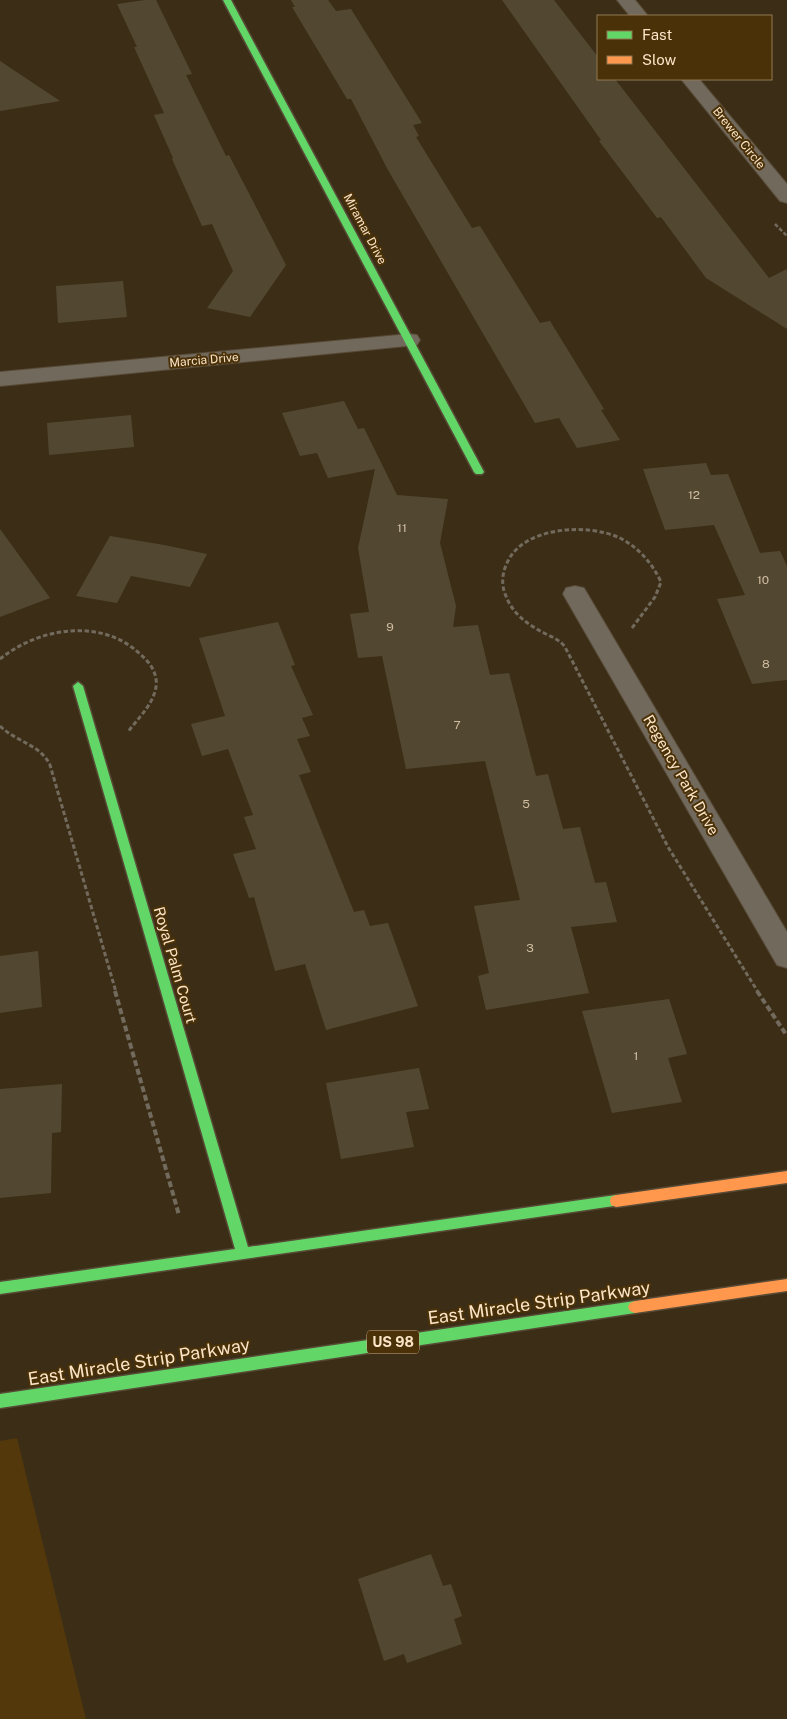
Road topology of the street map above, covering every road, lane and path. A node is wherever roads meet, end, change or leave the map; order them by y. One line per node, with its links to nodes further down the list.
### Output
1 (227, 0): 6 (main road, Miramar Drive)
2 (626, 0): 3 (street)
3 (638, 15)
4 (691, 80): 5 (street, Brewer Circle)
5 (787, 197)
6 (409, 340): 7 (street, Marcia Drive); 8 (main road, Miramar Drive)
7 (0, 379)
8 (479, 472)
9 (575, 594): 12 (street, Regency Park Drive)
10 (78, 686): 15 (main road, Royal Palm Court)
11 (0, 726): 14 (path)
12 (787, 957)
13 (787, 1177): 15 (main road)
14 (179, 1215)
15 (243, 1253): 17 (main road)
16 (787, 1285): 18 (main road, East Miracle Strip Parkway / US 98)
17 (0, 1288)
18 (0, 1401)

